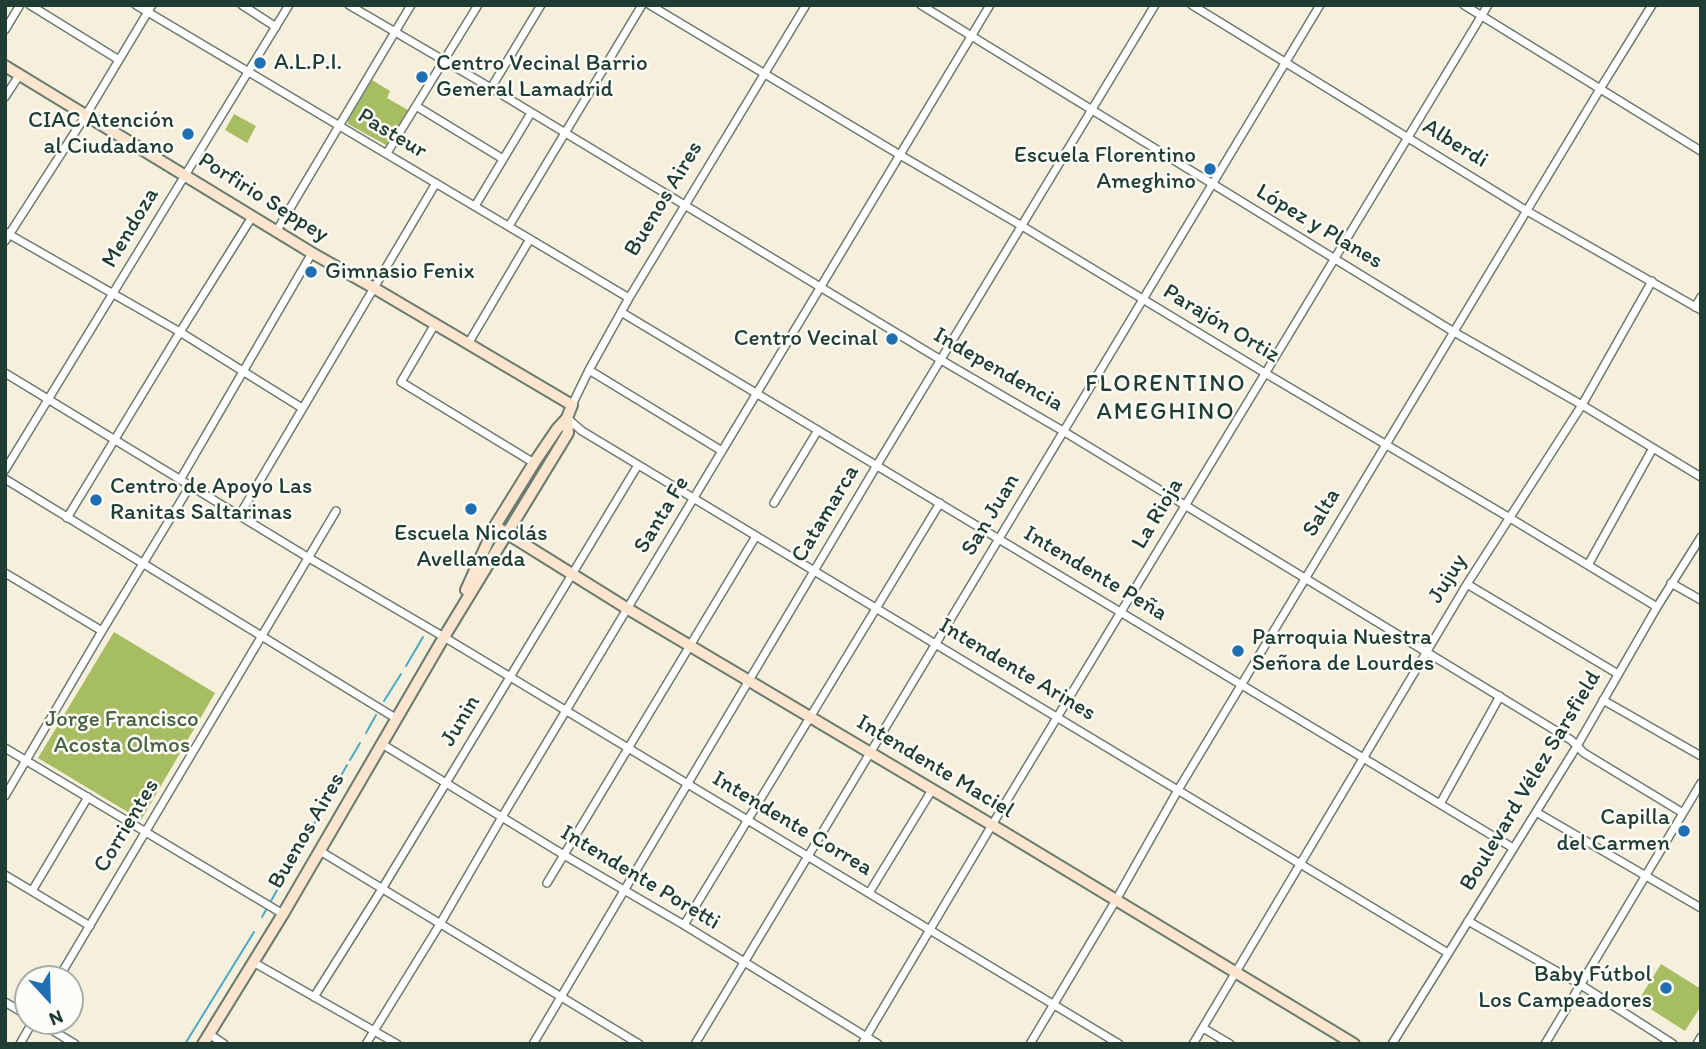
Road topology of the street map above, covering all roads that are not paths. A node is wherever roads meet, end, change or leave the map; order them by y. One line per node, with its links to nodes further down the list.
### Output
1 (20, 5): 24 (street)
2 (30, 5): 27 (street)
3 (136, 5): 21 (street, Pasteur)
4 (242, 5): 23 (street)
5 (289, 5): 23 (street, Mendoza)
6 (349, 5): 25 (street, Independencia)
7 (411, 5): 25 (street)
8 (478, 5): 28 (street)
9 (541, 5): 34 (street)
10 (642, 5): 42 (street)
11 (650, 5): 33 (street, Parajón Ortiz)
12 (806, 5): 33 (street, Buenos Aires)
13 (921, 5): 26 (street, López y Planes)
14 (990, 5): 26 (street, Santa Fe)
15 (1155, 5): 38 (street, Catamarca)
16 (1192, 5): 29 (street, Alberdi)
17 (1320, 5): 29 (street, San Juan)
18 (1464, 5): 22 (street)
19 (1488, 5): 22 (street, La Rioja)
20 (1653, 5): 35 (street, Salta)
21 (150, 9): 27 (street); 31 (street, Pasteur)
22 (1481, 16): 35 (street); 43 (street, La Rioja)
23 (276, 27): 31 (street, Mendoza)
24 (5, 30)
25 (394, 32): 28 (street, Independencia); 41 (street)
26 (971, 36): 38 (street, López y Planes); 46 (street, Santa Fe)
27 (119, 60): 40 (street)
28 (444, 60): 34 (street, Independencia); 37 (street)
29 (1286, 62): 43 (street, Alberdi); 50 (street, San Juan)
30 (5, 66): 32 (main road, Porfirio Seppey)
31 (249, 72): 41 (street, Pasteur); 48 (street, Mendoza)
32 (20, 74): 36 (street); 40 (main road, Porfirio Seppey)
33 (764, 74): 46 (street, Parajón Ortiz); 52 (street, Buenos Aires)
34 (491, 88): 39 (street, Independencia)
35 (1600, 89): 44 (street); 53 (street, Salta)
36 (5, 97)
37 (416, 106): 45 (street); 47 (street)
38 (1092, 110): 50 (street, López y Planes); 56 (street, Catamarca)
39 (531, 113): 42 (street, Independencia); 47 (street)
40 (86, 115): 48 (main road, Porfirio Seppey); 58 (street)
41 (339, 125): 45 (street, Pasteur); 57 (street)
42 (565, 132): 52 (street, Independencia); 55 (street)
43 (1407, 137): 53 (street, Alberdi); 61 (street, La Rioja)
44 (1701, 151)
45 (387, 153): 49 (street, Pasteur)
46 (900, 155): 56 (street, Parajón Ortiz); 63 (street, Santa Fe)
47 (503, 159): 51 (street)
48 (185, 175): 54 (main road, Porfirio Seppey); 65 (street, Mendoza)
49 (436, 183): 51 (street, Pasteur); 64 (street)
50 (1213, 185): 61 (street, López y Planes); 68 (street, San Juan)
51 (475, 206): 55 (street, Pasteur)
52 (684, 206): 63 (street, Independencia); 67 (street, Buenos Aires)
53 (1527, 211): 62 (street, Alberdi); 73 (street, Salta)
54 (252, 217): 57 (main road, Porfirio Seppey); 72 (street)
55 (509, 226): 59 (street, Pasteur)
56 (1022, 226): 68 (street, Parajón Ortiz); 75 (street, Catamarca)
57 (276, 232): 60 (main road, Porfirio Seppey)
58 (7, 236): 65 (street)
59 (530, 239): 67 (street, Pasteur); 74 (street)
60 (312, 253): 64 (main road, Porfirio Seppey); 77 (street)
61 (1335, 258): 73 (street, López y Planes); 79 (street, La Rioja)
62 (1652, 281): 69 (street, Alberdi); 83 (street, Jujuy)
63 (821, 287): 75 (street, Independencia); 80 (street, Santa Fe)
64 (374, 288): 71 (main road, Porfirio Seppey); 84 (street)
65 (114, 294): 72 (street); 81 (street, Mendoza)
66 (1701, 297): 69 (street)
67 (629, 298): 70 (street, Buenos Aires)
68 (1144, 299): 79 (street, Parajón Ortiz); 87 (street, San Juan)
69 (1698, 309)
70 (621, 312): 76 (street, Buenos Aires); 80 (street, Intendente Peña)
71 (435, 324): 74 (main road, Porfirio Seppey); 92 (street)
72 (180, 332): 77 (street); 88 (street)
73 (1454, 332): 83 (street, López y Planes); 89 (street, Salta)
74 (468, 344): 82 (main road, Porfirio Seppey)
75 (941, 360): 87 (street, Independencia); 94 (street, Catamarca)
76 (589, 370): 82 (street, Buenos Aires); 91 (street)
77 (243, 371): 84 (street); 98 (street)
78 (5, 373): 81 (street, Intendente Correa)
79 (1265, 373): 89 (street, Parajón Ortiz); 103 (street, La Rioja)
80 (757, 393): 86 (street, Intendente Peña); 91 (street, Santa Fe)
81 (48, 399): 88 (street, Intendente Correa); 95 (street, Mendoza)
82 (572, 405): 85 (main road, Buenos Aires)
83 (1582, 405): 90 (street, López y Planes); 107 (street, Jujuy)
84 (302, 408): 105 (street)
85 (567, 418): 92 (main road, Buenos Aires); 93 (street, Intendente Arines); 109 (main road, Buenos Aires)
86 (818, 430): 94 (street, Intendente Peña); 101 (street)
87 (1063, 431): 103 (street, Independencia); 112 (street, San Juan)
88 (113, 440): 98 (street, Intendente Correa); 106 (street)
89 (1386, 445): 107 (street, Parajón Ortiz); 119 (street, Salta)
90 (1653, 448): 96 (street, López y Planes); 115 (street)
91 (722, 451): 100 (street, Santa Fe)
92 (534, 463): 108 (main road, Buenos Aires)
93 (638, 465): 100 (street, Intendente Arines); 118 (street, Junin)
94 (877, 465): 102 (street, Intendente Peña); 116 (street, Catamarca)
95 (5, 470)
96 (1701, 477)
97 (5, 480): 106 (street)
98 (180, 480): 99 (street, Intendente Correa)
99 (190, 486): 105 (street, Intendente Correa); 114 (street)
100 (694, 498): 110 (street, Intendente Arines); 125 (street, Santa Fe)
101 (774, 503)
102 (940, 503): 112 (street, Intendente Peña); 124 (street)
103 (1185, 505): 119 (street, Independencia); 126 (street, La Rioja)
104 (336, 511): 113 (street, Corrientes)
105 (239, 516): 113 (street, Intendente Correa)
106 (67, 518): 114 (street)
107 (1510, 518): 115 (street, Parajón Ortiz); 121 (street, Jujuy)
108 (495, 526): 109 (main road, Intendente Maciel); 129 (main road, Buenos Aires)
109 (507, 534): 118 (main road, Intendente Maciel); 129 (main road, Buenos Aires)
110 (756, 536): 116 (street, Intendente Arines); 131 (street)
111 (1701, 537): 120 (street, Boulevard Vélez Sarsfield)
112 (999, 539): 126 (street, Intendente Peña); 130 (street, San Juan)
113 (309, 558): 128 (street, Corrientes); 129 (street, Intendente Correa)
114 (143, 565): 127 (street); 128 (street)
115 (1588, 565): 123 (street, Parajón Ortiz)
116 (814, 571): 124 (street, Intendente Arines); 135 (street, Catamarca)
117 (5, 573): 127 (street)
118 (572, 574): 125 (main road, Intendente Maciel); 134 (street, Junin)
119 (1306, 578): 132 (street, Independencia); 136 (street, Salta)
120 (1671, 583): 122 (street); 123 (street, Boulevard Vélez Sarsfield)
121 (1467, 584): 132 (street, Jujuy); 133 (street)
122 (1701, 600)
123 (1657, 607): 133 (street, Boulevard Vélez Sarsfield)
124 (876, 608): 130 (street, Intendente Arines); 140 (street)
125 (628, 609): 131 (main road, Intendente Maciel); 139 (street, Santa Fe)
126 (1121, 612): 136 (street, Intendente Peña); 141 (street, La Rioja)
127 (102, 631): 150 (street)
128 (261, 637): 142 (street); 164 (street, Corrientes)
129 (444, 637): 134 (street, Intendente Correa); 142 (main road, Buenos Aires)
130 (936, 644): 141 (street, Intendente Arines); 147 (street, San Juan)
131 (692, 645): 135 (main road, Intendente Maciel); 146 (street)
132 (1426, 652): 137 (street, Independencia); 149 (street, Jujuy)
133 (1618, 674): 138 (street, Boulevard Vélez Sarsfield)
134 (510, 677): 139 (street, Intendente Correa); 151 (street, Junin)
135 (749, 680): 140 (main road, Intendente Maciel); 153 (street, Catamarca)
136 (1242, 685): 149 (street, Intendente Peña); 155 (street, Salta)
137 (1500, 696): 144 (street, Independencia); 158 (street)
138 (1603, 700): 144 (street, Boulevard Vélez Sarsfield); 148 (street)
139 (566, 711): 146 (street, Intendente Correa); 161 (street, Santa Fe)
140 (810, 717): 147 (main road, Intendente Maciel); 162 (street)
141 (1057, 717): 155 (street, Intendente Arines); 163 (street, La Rioja)
142 (397, 719): 143 (main road, Buenos Aires)
143 (383, 744): 151 (street, Intendente Poretti); 166 (main road, Buenos Aires)
144 (1577, 746): 159 (street, Boulevard Vélez Sarsfield); 160 (street, Independencia)
145 (5, 748): 150 (street)
146 (629, 748): 153 (street, Intendente Correa); 167 (street)
147 (870, 754): 154 (main road, Intendente Maciel); 168 (street, San Juan)
148 (1701, 756)
149 (1365, 759): 158 (street, Intendente Peña); 169 (street, Jujuy)
150 (27, 761): 156 (street); 157 (street)
151 (446, 783): 161 (street, Intendente Poretti); 173 (street, Junin)
152 (1701, 783): 160 (street)
153 (688, 784): 162 (street, Intendente Correa); 174 (street, Catamarca)
154 (932, 790): 163 (main road, Intendente Maciel); 176 (street)
155 (1178, 790): 169 (street, Intendente Arines); 177 (street, Salta)
156 (5, 796)
157 (89, 797): 164 (street); 175 (street)
158 (1440, 804): 165 (street, Intendente Peña)
159 (1536, 811): 165 (street, Boulevard Vélez Sarsfield); 171 (street)
160 (1683, 813): 171 (street)
161 (502, 817): 167 (street, Intendente Poretti); 181 (street, Santa Fe)
162 (747, 820): 168 (street, Intendente Correa); 182 (street)
163 (992, 825): 177 (main road, Intendente Maciel); 184 (street, La Rioja)
164 (145, 832): 179 (street); 183 (street, Corrientes)
165 (1513, 848): 180 (street, Boulevard Vélez Sarsfield)
166 (320, 851): 173 (street); 179 (main road, Buenos Aires)
167 (564, 855): 172 (street); 174 (street, Intendente Poretti)
168 (808, 856): 176 (street, Intendente Correa); 187 (street, San Juan)
169 (1300, 863): 185 (street, Intendente Arines); 189 (street, Jujuy)
170 (5, 875): 175 (street)
171 (1646, 876): 178 (street); 190 (street)
172 (547, 883)
173 (382, 889): 181 (street); 191 (street, Junin)
174 (624, 890): 182 (street, Intendente Poretti); 192 (street, Catamarca)
175 (32, 891): 183 (street)
176 (869, 893): 184 (street, Intendente Correa)
177 (1116, 900): 189 (main road, Intendente Maciel); 193 (street, Salta)
178 (1701, 908)
179 (283, 914): 186 (main road, Buenos Aires)
180 (1468, 921): 185 (street, Boulevard Vélez Sarsfield); 190 (street)
181 (440, 924): 192 (street); 195 (street, Santa Fe)
182 (684, 925): 187 (street, Intendente Poretti)
183 (90, 926): 188 (street, Corrientes)
184 (929, 929): 193 (street, Intendente Correa); 199 (street, La Rioja)
185 (1448, 953): 213 (street, Boulevard Vélez Sarsfield)
186 (253, 962): 191 (street); 198 (main road, Buenos Aires)
187 (744, 962): 199 (street, Intendente Poretti); 206 (street, San Juan)
188 (66, 965)
189 (1236, 973): 194 (street, Jujuy); 212 (main road, Intendente Maciel)
190 (1581, 985): 214 (street); 215 (street)
191 (314, 997): 195 (street)
192 (561, 997): 204 (street, Catamarca); 205 (street)
193 (1054, 1004): 208 (street, Salta); 209 (street, Intendente Correa)
194 (1203, 1028): 210 (street, Jujuy); 211 (street)
195 (374, 1030): 202 (street, Santa Fe); 203 (street)
196 (59, 1035): 200 (street)
197 (1701, 1037): 216 (street)
198 (206, 1039): 201 (street)
199 (864, 1040): 207 (street, Intendente Poretti)
200 (75, 1044)
201 (224, 1044)
202 (366, 1044)
203 (397, 1044)
204 (533, 1044)
205 (639, 1044)
206 (695, 1044)
207 (878, 1044)
208 (1030, 1044)
209 (1119, 1044)
210 (1194, 1044)
211 (1230, 1044)
212 (1354, 1044)
213 (1392, 1044)
214 (1545, 1044)
215 (1674, 1044)
216 (1697, 1044)

